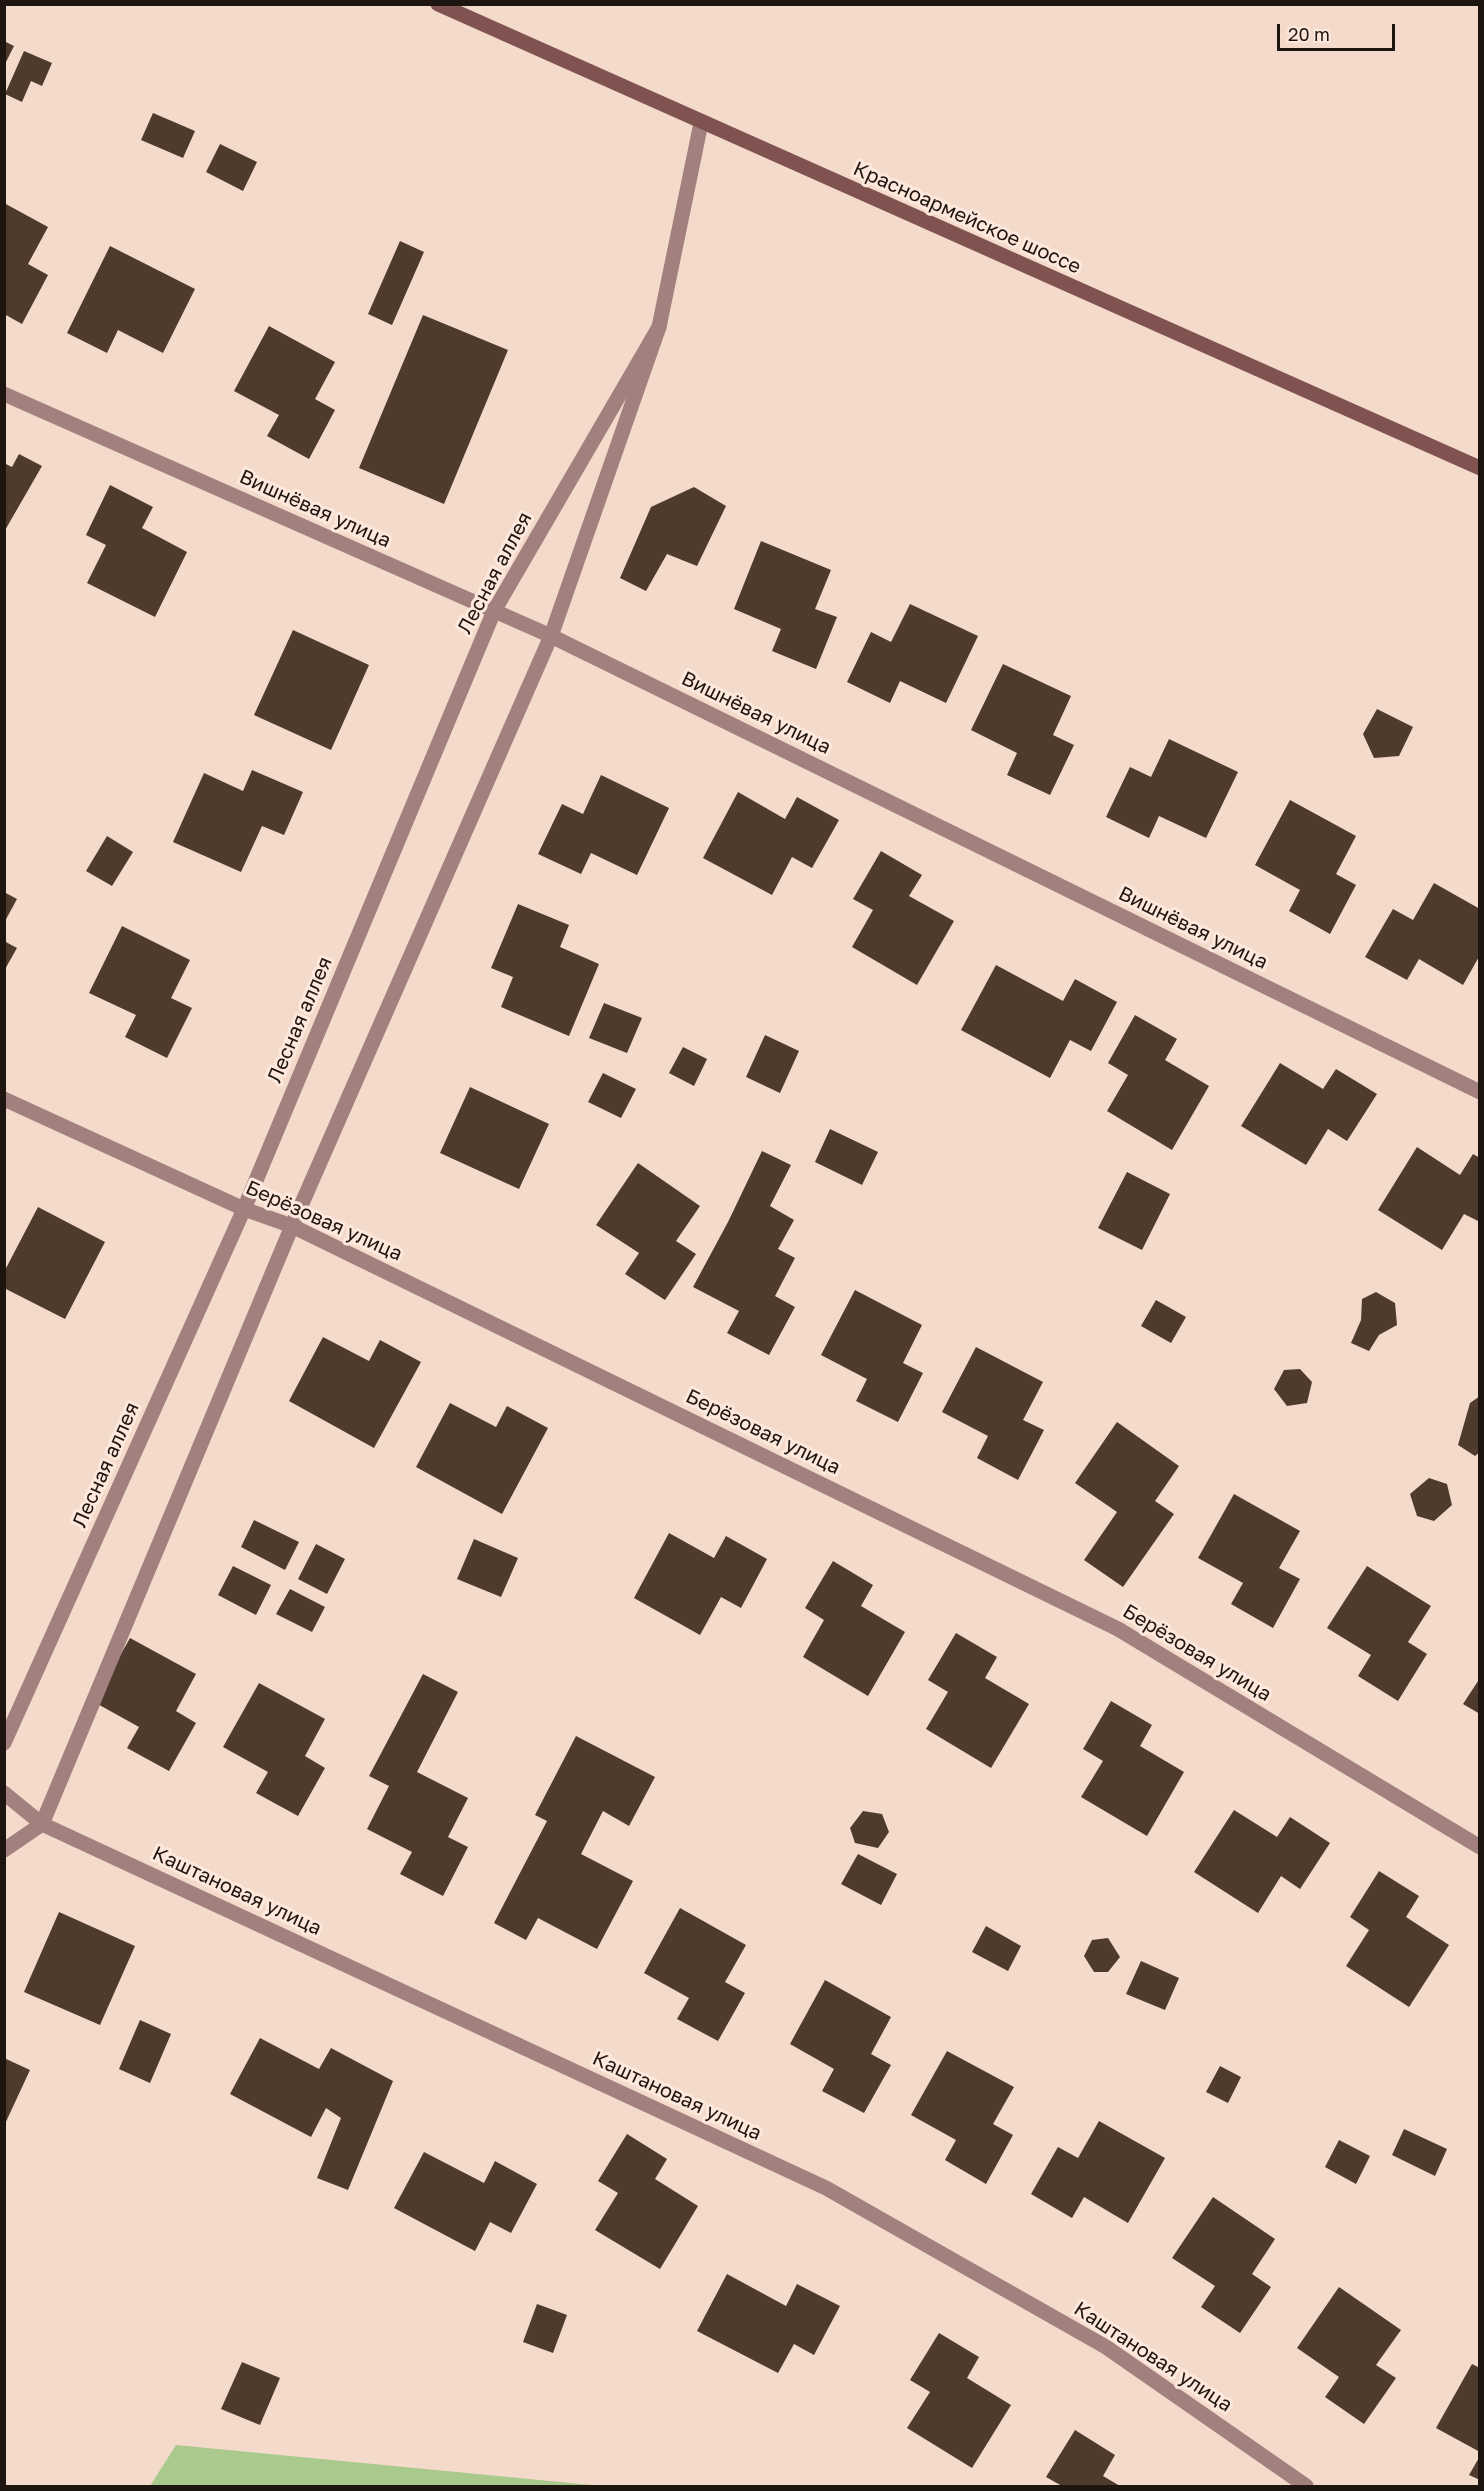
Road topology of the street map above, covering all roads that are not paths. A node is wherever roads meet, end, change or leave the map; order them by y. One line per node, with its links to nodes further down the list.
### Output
1 (438, 4): 2 (main road, Красноармейское шоссе)
2 (701, 123): 3 (street); 5 (main road, Красноармейское шоссе)
3 (659, 327): 6 (street, Лесная аллея); 7 (street)
4 (4, 394): 6 (street, Вишнёвая улица)
5 (1479, 468)
6 (494, 611): 7 (street, Вишнёвая улица); 10 (street, Лесная аллея)
7 (551, 636): 8 (street, Вишнёвая улица); 11 (street)
8 (1479, 1092)
9 (4, 1099): 10 (street, Берёзовая улица)
10 (244, 1209): 11 (street, Берёзовая улица); 12 (street, Лесная аллея)
11 (292, 1226): 14 (street); 15 (street, Берёзовая улица)
12 (4, 1743)
13 (4, 1793): 14 (street, Каштановая улица)
14 (42, 1824): 16 (street); 17 (street, Каштановая улица)
15 (1479, 1847)
16 (4, 1850)
17 (1306, 2487)

